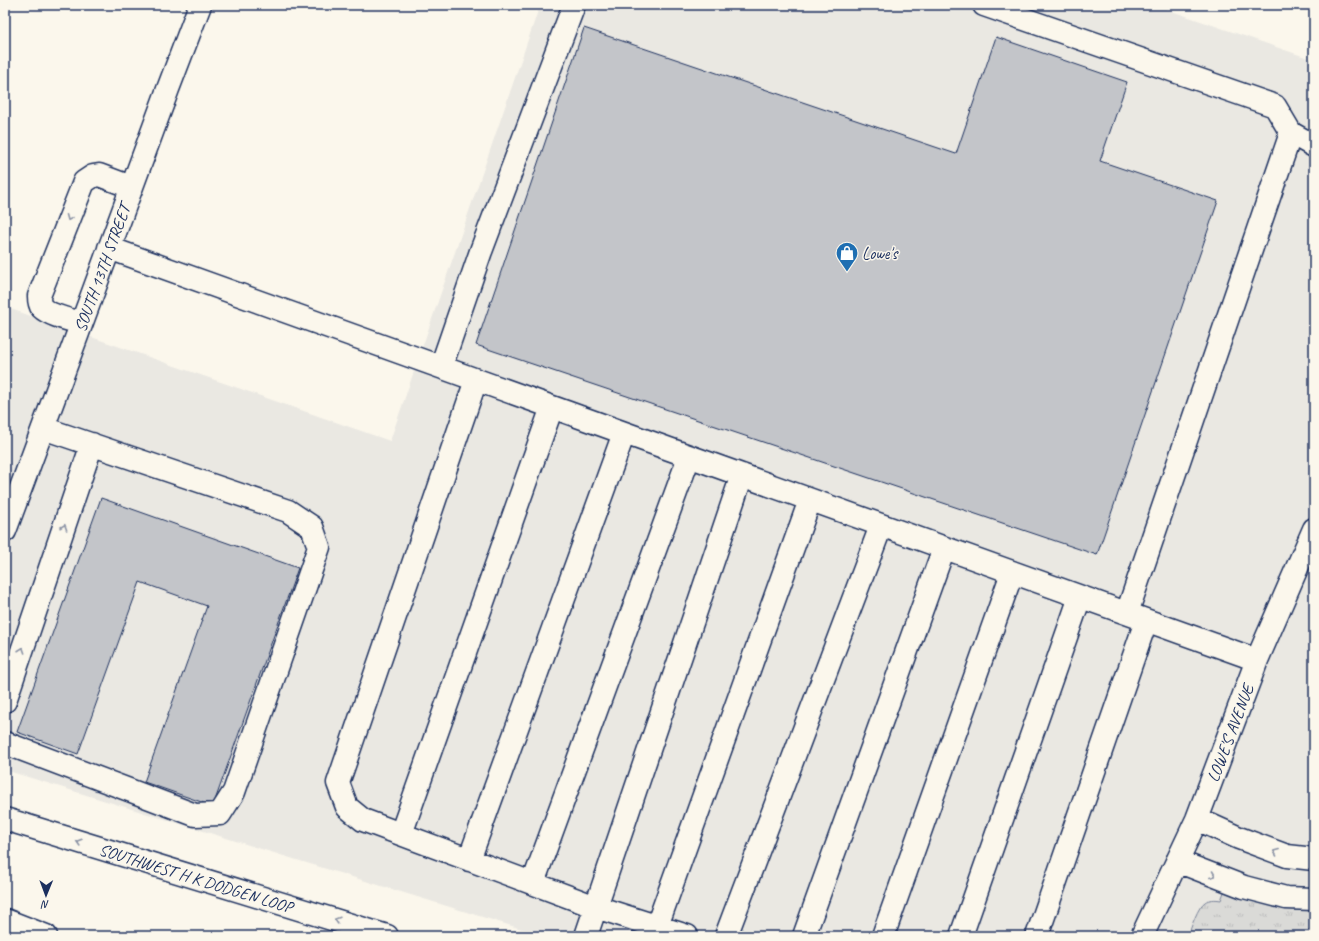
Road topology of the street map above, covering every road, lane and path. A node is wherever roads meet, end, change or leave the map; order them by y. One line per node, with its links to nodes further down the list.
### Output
1 (200, 5): 6 (main road, SOUTH 13TH STREET)
2 (574, 5): 9 (main road)
3 (984, 5): 4 (main road)
4 (1291, 133): 5 (main road); 24 (main road)
5 (1314, 146)
6 (132, 187): 7 (main road, SOUTH 13TH STREET); 8 (main road, one-way to 8)
7 (109, 248): 8 (main road, SOUTH 13TH STREET); 9 (main road)
8 (81, 323): 12 (main road, SOUTH 13TH STREET)
9 (440, 367): 10 (main road)
10 (476, 380): 11 (main road); 30 (main road)
11 (552, 407): 13 (main road); 30 (main road)
12 (43, 428): 14 (main road); 20 (main road, SOUTH 13TH STREET)
13 (624, 433): 15 (main road); 32 (main road)
14 (92, 444): 26 (main road, one-way to 14); 27 (main road)
15 (689, 457): 16 (main road); 34 (main road)
16 (742, 475): 17 (main road); 36 (main road)
17 (810, 500): 18 (main road); 38 (main road)
18 (881, 526): 21 (main road); 43 (main road)
19 (1314, 529): 25 (main road, LOWE'S AVENUE)
20 (5, 531)
21 (944, 548): 22 (main road); 44 (main road)
22 (1012, 573): 23 (main road); 45 (main road)
23 (1080, 597): 24 (main road); 46 (main road)
24 (1136, 617): 25 (main road); 47 (main road)
25 (1257, 660): 29 (main road, LOWE'S AVENUE)
26 (5, 701)
27 (5, 743)
28 (5, 819): 40 (main road, SOUTHWEST H K DODGEN LOOP, one-way to 28)
29 (1197, 819): 31 (main road, one-way to 29); 33 (main road, LOWE'S AVENUE)
30 (401, 834): 32 (main road)
31 (1314, 859)
32 (469, 860): 34 (main road)
33 (1177, 861): 35 (main road, one-way to 35); 48 (main road, LOWE'S AVENUE)
34 (533, 883): 36 (main road)
35 (1314, 899)
36 (596, 907): 38 (main road); 41 (main road)
37 (5, 920): 39 (main road)
38 (657, 926): 42 (main road)
39 (46, 936)
40 (388, 936)
41 (586, 936)
42 (686, 936)
43 (726, 936)
44 (804, 936)
45 (883, 936)
46 (961, 936)
47 (1037, 936)
48 (1142, 936)

